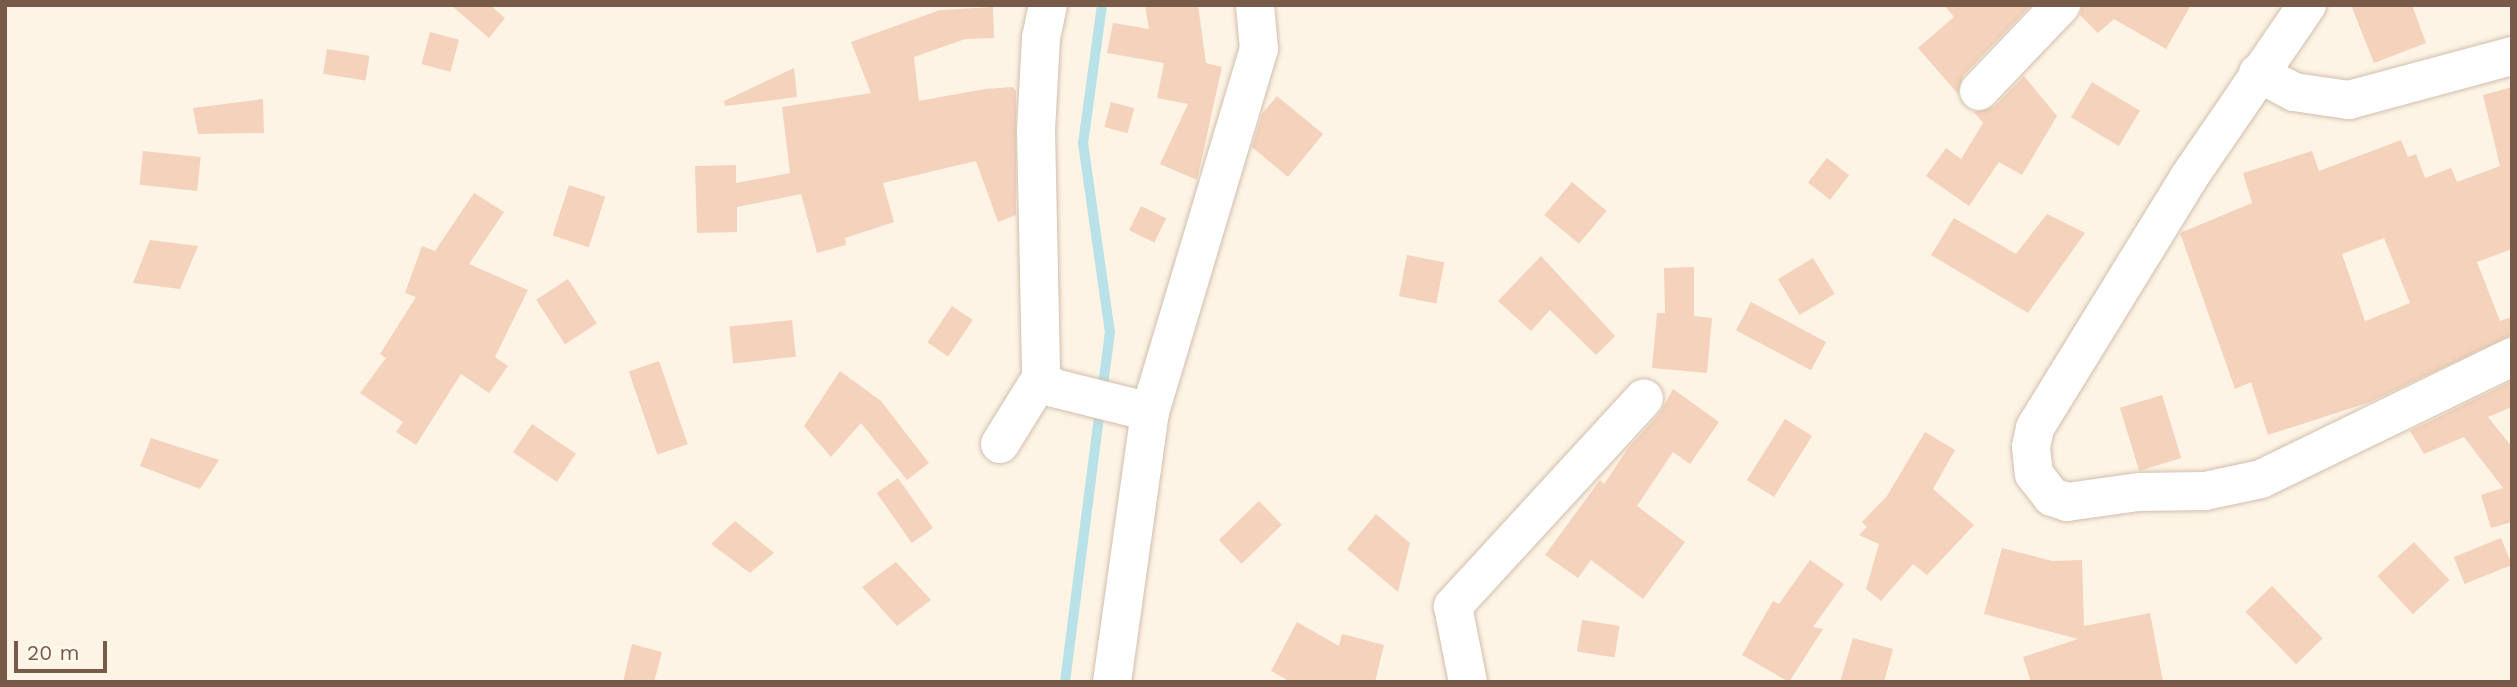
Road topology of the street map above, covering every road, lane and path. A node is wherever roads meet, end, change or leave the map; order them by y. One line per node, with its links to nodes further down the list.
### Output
1 (1048, 5): 9 (street)
2 (1255, 5): 11 (street)
3 (2061, 5): 7 (street)
4 (2307, 5): 6 (street)
5 (2512, 56): 6 (street)
6 (2258, 73): 8 (street)
7 (1979, 91)
8 (2512, 357)
9 (1050, 384): 11 (street); 12 (street)
10 (1644, 398): 14 (street)
11 (1137, 408): 13 (street)
12 (1000, 443)
13 (1112, 682)
14 (1468, 682)

